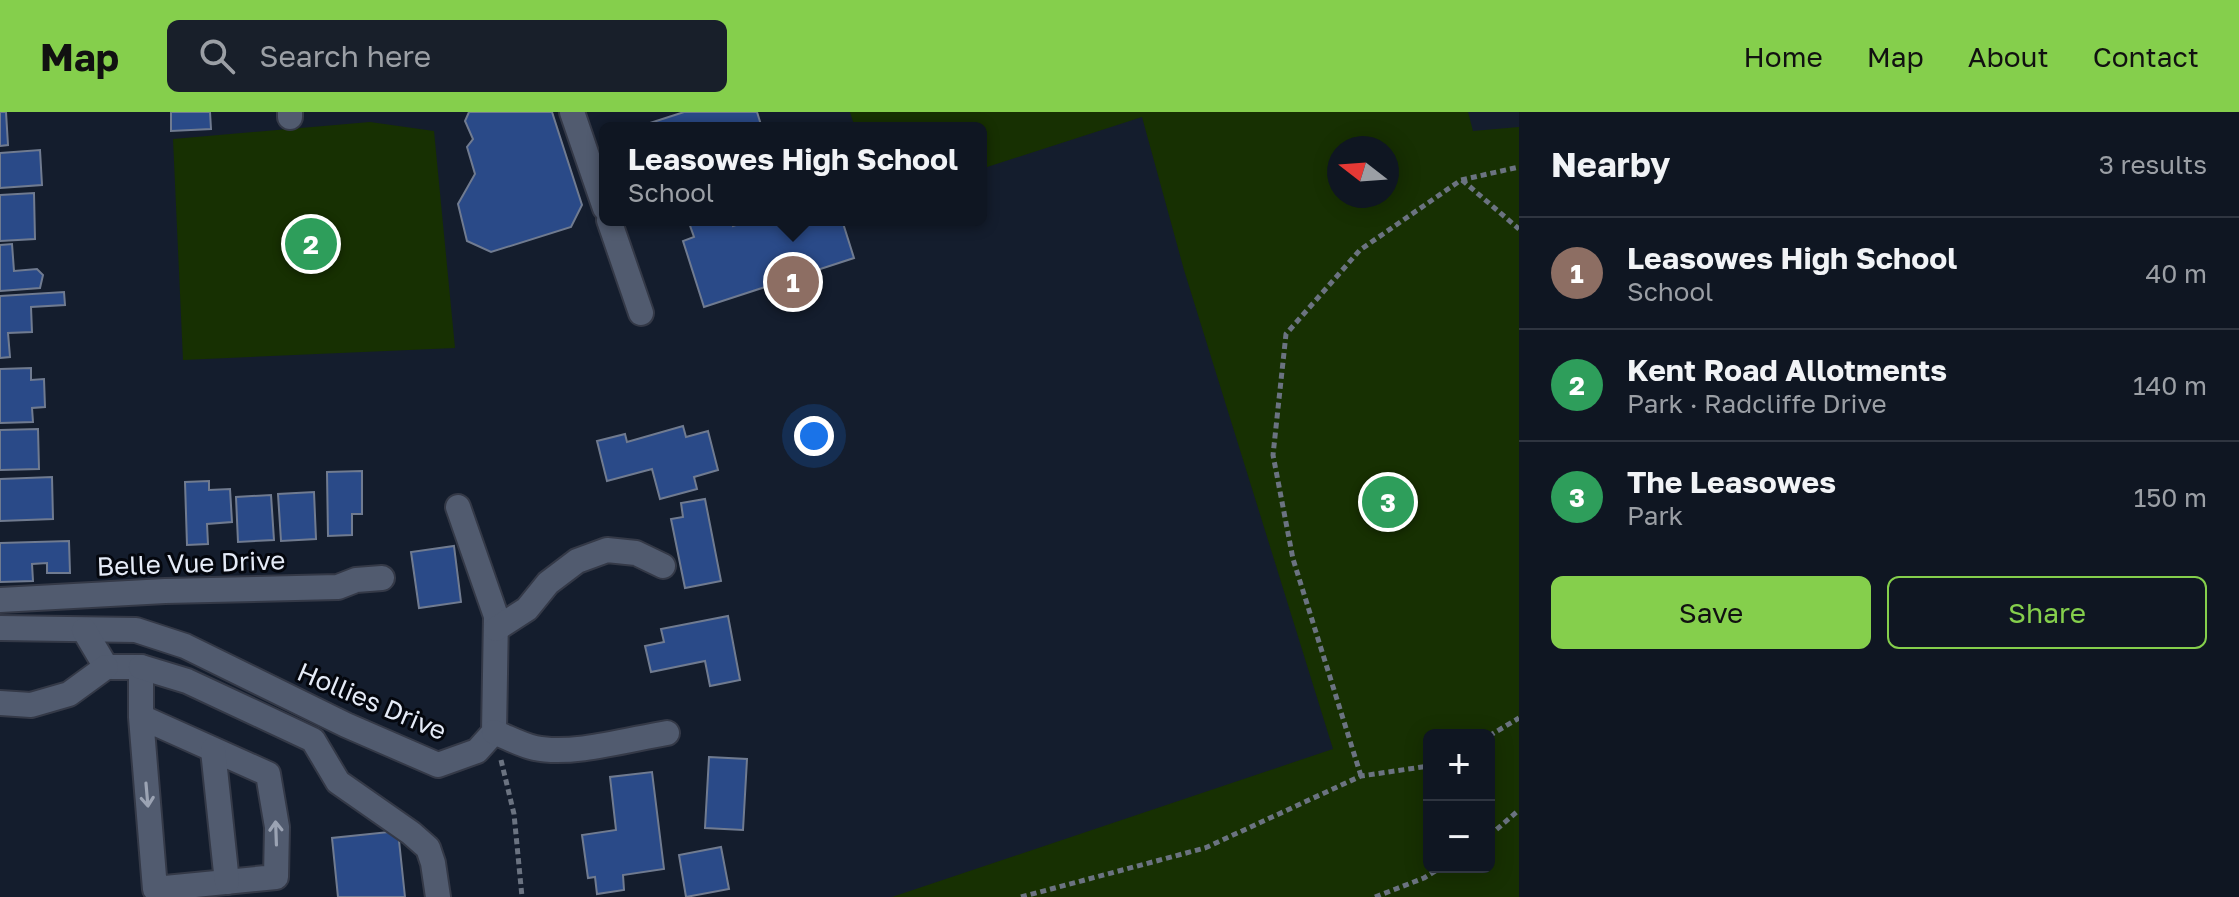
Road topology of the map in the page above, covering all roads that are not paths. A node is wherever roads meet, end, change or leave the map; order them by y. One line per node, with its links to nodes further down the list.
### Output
1 (572, 112): 2 (street)
2 (599, 191)
3 (611, 226): 4 (street)
4 (641, 313)
5 (458, 507): 10 (street)
6 (663, 566): 10 (street)
7 (382, 578): 8 (street, Belle Vue Drive)
8 (0, 600)
9 (0, 628): 11 (street, Hollies Drive)
10 (496, 629): 16 (street)
11 (84, 630): 12 (street); 16 (street, Hollies Drive)
12 (106, 667): 13 (street); 14 (street)
13 (141, 667): 15 (street); 20 (street)
14 (0, 703)
15 (141, 717): 18 (street); 19 (street, one-way to 19)
16 (494, 732): 17 (street)
17 (667, 733)
18 (213, 750): 19 (street); 19 (street, one-way to 18)
19 (227, 882)
20 (438, 897)

